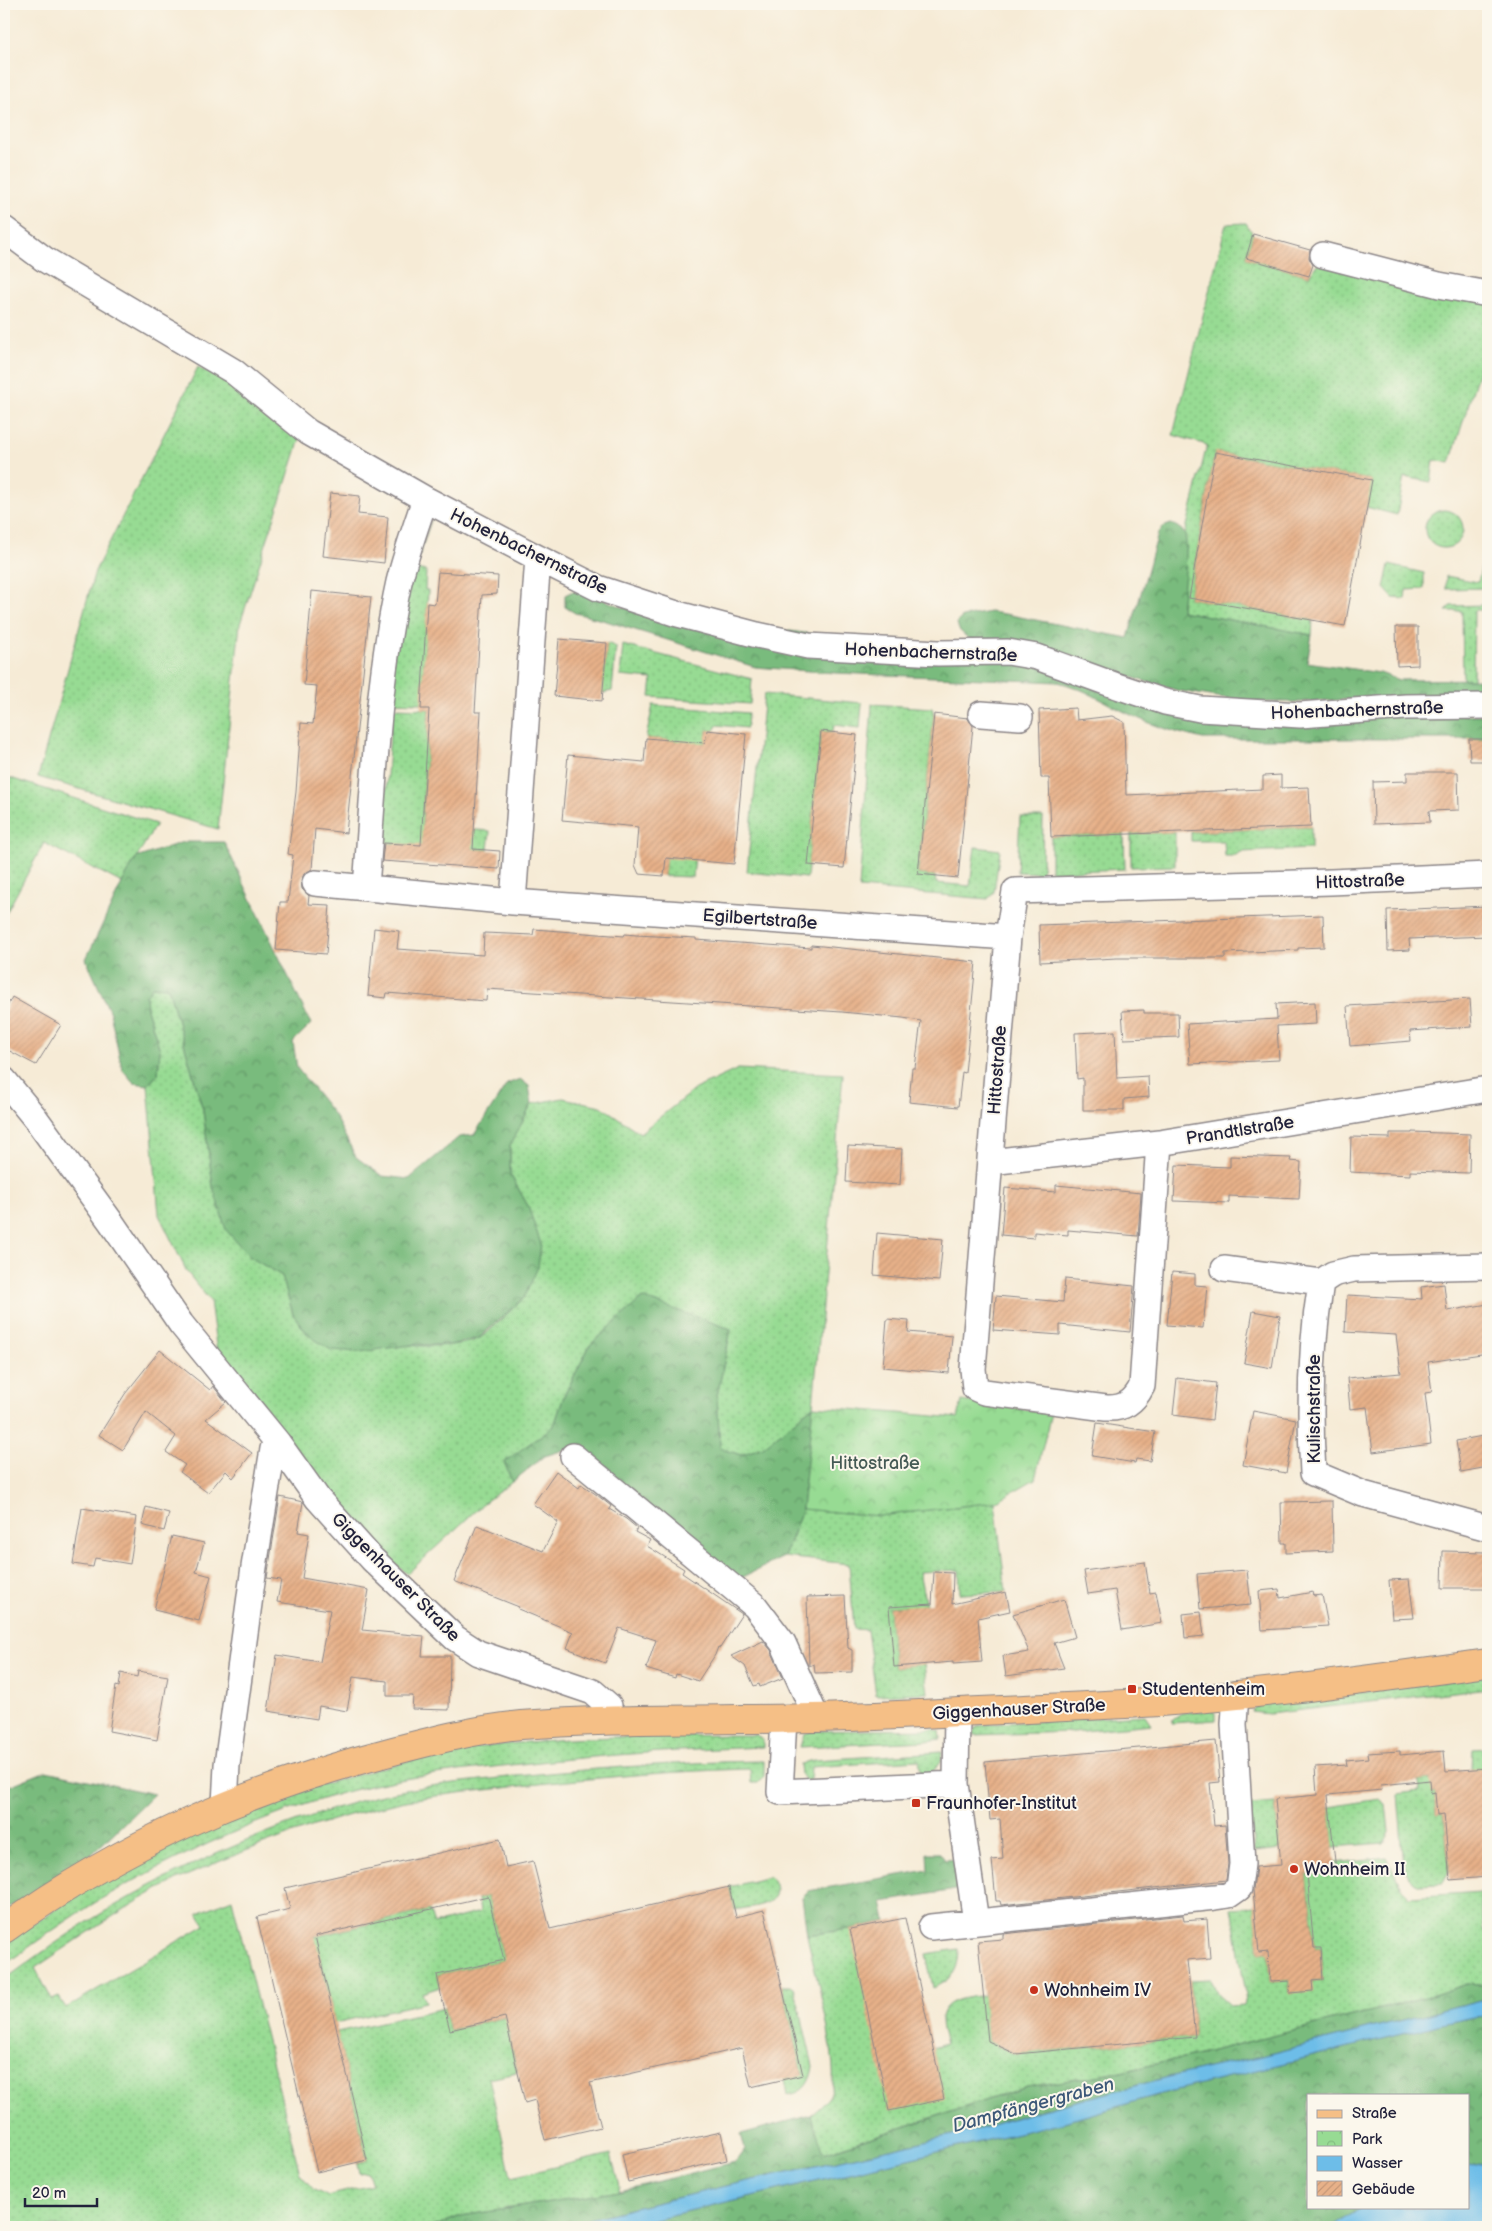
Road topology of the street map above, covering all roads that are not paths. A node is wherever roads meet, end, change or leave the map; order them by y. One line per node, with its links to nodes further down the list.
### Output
1 (4, 229): 4 (street, Hohenbachernstraße)
2 (1324, 255): 3 (street)
3 (1488, 294)
4 (425, 499): 5 (street, Hohenbachernstraße); 11 (street)
5 (538, 558): 6 (street, Hohenbachernstraße); 12 (street)
6 (1488, 706)
7 (981, 714): 8 (street)
8 (1020, 717)
9 (1488, 875): 13 (street, Hittostraße)
10 (315, 883): 11 (street, Egilbertstraße)
11 (366, 887): 12 (street, Egilbertstraße)
12 (513, 902): 13 (street, Egilbertstraße)
13 (1008, 937): 17 (street, Hittostraße)
14 (4, 1080): 21 (street, Giggenhauser Straße)
15 (1488, 1089): 16 (street, Prandtlstraße)
16 (1159, 1143): 17 (street, Prandtlstraße); 17 (street, Hittostraße)
17 (990, 1162)
18 (1488, 1266): 20 (street)
19 (1224, 1269): 20 (street)
20 (1321, 1282): 23 (street, Kulischstraße)
21 (278, 1443): 29 (street, Giggenhauser Straße); 31 (street)
22 (573, 1456): 28 (street)
23 (1488, 1528)
24 (1488, 1663): 25 (main road, Giggenhauser Straße)
25 (1236, 1694): 26 (main road, Giggenhauser Straße); 32 (street)
26 (957, 1712): 28 (main road, Giggenhauser Straße); 30 (street)
27 (784, 1719): 28 (main road, Giggenhauser Straße); 29 (main road, Giggenhauser Straße); 30 (street)
28 (817, 1719)
29 (610, 1721): 31 (main road, Giggenhauser Straße)
30 (956, 1784): 32 (street)
31 (225, 1805): 34 (main road, Giggenhauser Straße)
32 (976, 1922): 33 (street)
33 (931, 1927)
34 (4, 1929)

